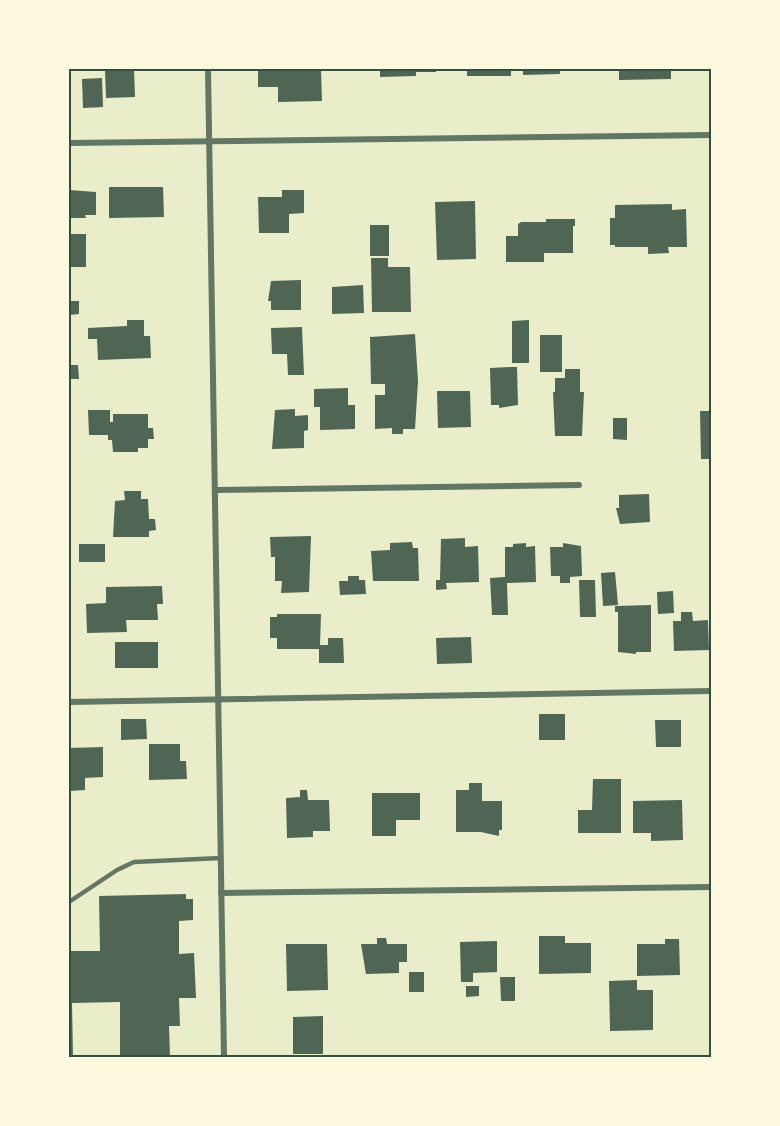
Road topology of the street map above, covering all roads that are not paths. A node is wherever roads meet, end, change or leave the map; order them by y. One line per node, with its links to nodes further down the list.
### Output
1 (208, 69): 3 (street)
2 (711, 135): 3 (street)
3 (209, 142): 4 (street); 6 (street)
4 (69, 143)
5 (579, 485): 6 (street)
6 (215, 490): 8 (street)
7 (711, 691): 8 (street)
8 (218, 700): 9 (street); 10 (street)
9 (69, 702)
10 (221, 858): 12 (street); 13 (lane)
11 (711, 887): 12 (street)
12 (221, 893): 14 (street)
13 (69, 902)
14 (224, 1057)

